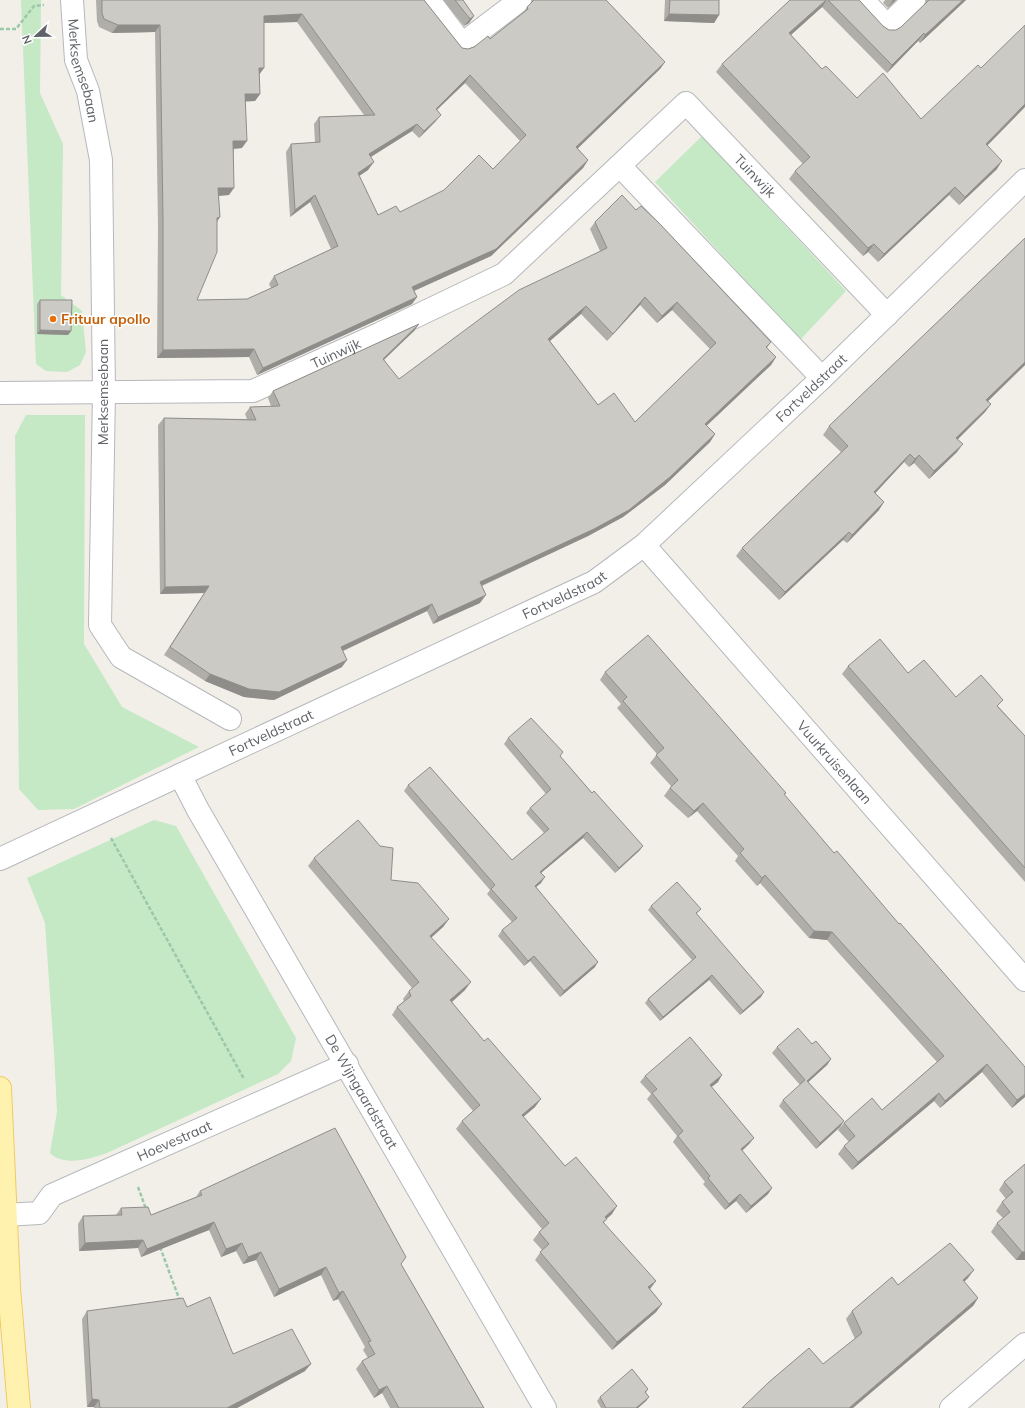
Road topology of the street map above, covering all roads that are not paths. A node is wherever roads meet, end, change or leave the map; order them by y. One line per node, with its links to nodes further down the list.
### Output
1 (429, 0): 2 (street)
2 (520, 0)
3 (863, 0): 4 (street)
4 (914, 0)
5 (72, 1): 10 (street, Merksemsebaan)
6 (620, 166): 8 (street, Tuinwijk); 9 (street); 10 (street, Tuinwijk)
7 (1025, 180): 8 (street, Fortveldstraat)
8 (887, 315): 9 (street, Fortveldstraat)
9 (822, 378): 12 (street, Fortveldstraat)
10 (104, 392): 11 (street, Tuinwijk); 13 (street, Merksemsebaan)
11 (0, 394)
12 (644, 545): 14 (street, Fortveldstraat); 16 (street, Vuurkruisenlaan)
13 (230, 720)
14 (180, 774): 15 (street, Fortveldstraat); 17 (street, De Wijngaardstraat)
15 (0, 859)
16 (1025, 980)
17 (347, 1064): 19 (street, Hoevestraat); 23 (street, De Wijngaardstraat)
18 (0, 1088): 19 (main road)
19 (5, 1216): 20 (main road)
20 (5, 1288): 22 (main road)
21 (1025, 1344): 24 (street)
22 (19, 1408)
23 (545, 1408)
24 (951, 1408)

